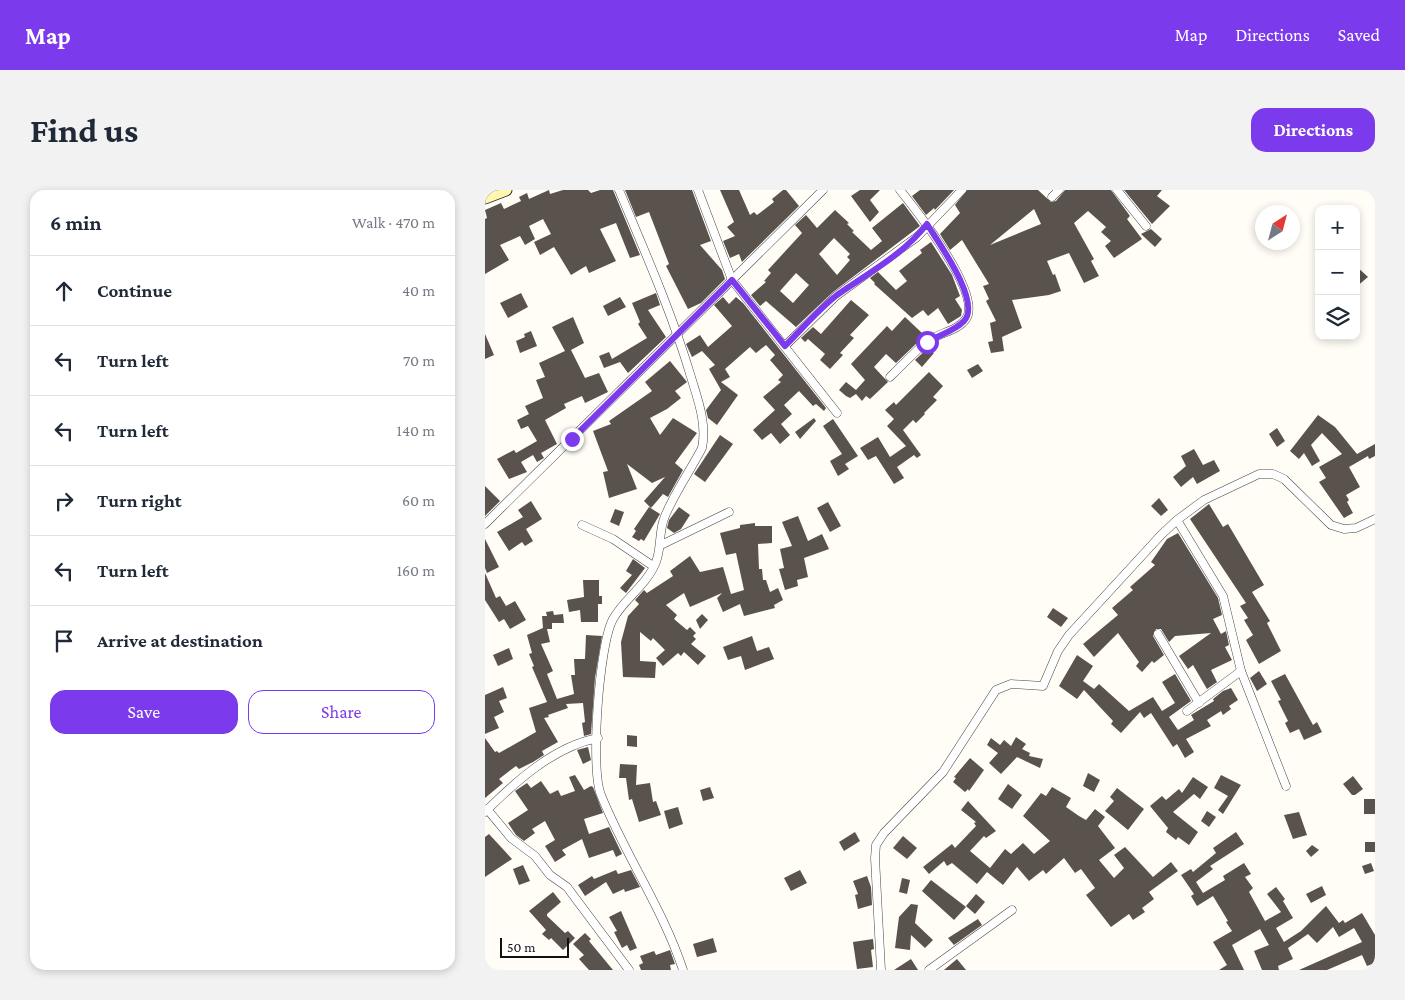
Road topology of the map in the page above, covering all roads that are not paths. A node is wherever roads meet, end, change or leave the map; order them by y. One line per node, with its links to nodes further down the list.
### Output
1 (506, 190): 10 (street)
2 (619, 190): 14 (street)
3 (698, 190): 13 (street)
4 (900, 190): 11 (street)
5 (962, 190): 11 (street)
6 (1059, 190): 9 (street)
7 (1117, 190): 12 (street)
8 (821, 191): 13 (street)
9 (1052, 196)
10 (485, 198)
11 (927, 224): 15 (street); 16 (street)
12 (1146, 226)
13 (732, 280): 14 (street); 15 (street)
14 (678, 333): 21 (street); 23 (street)
15 (785, 346): 17 (street)
16 (890, 377)
17 (837, 413)
18 (729, 512): 23 (street)
19 (1375, 519): 20 (street)
20 (1177, 520): 26 (street); 35 (street)
21 (485, 524)
22 (582, 525): 24 (street)
23 (661, 545): 24 (street)
24 (653, 566): 29 (street)
25 (1158, 634): 27 (street)
26 (1241, 671): 27 (street); 30 (street)
27 (1199, 703): 28 (street)
28 (1187, 711)
29 (598, 738): 31 (street); 34 (street)
30 (1286, 786)
31 (486, 810): 33 (street)
32 (1012, 910): 36 (street)
33 (629, 970)
34 (683, 970)
35 (881, 970)
36 (929, 970)

